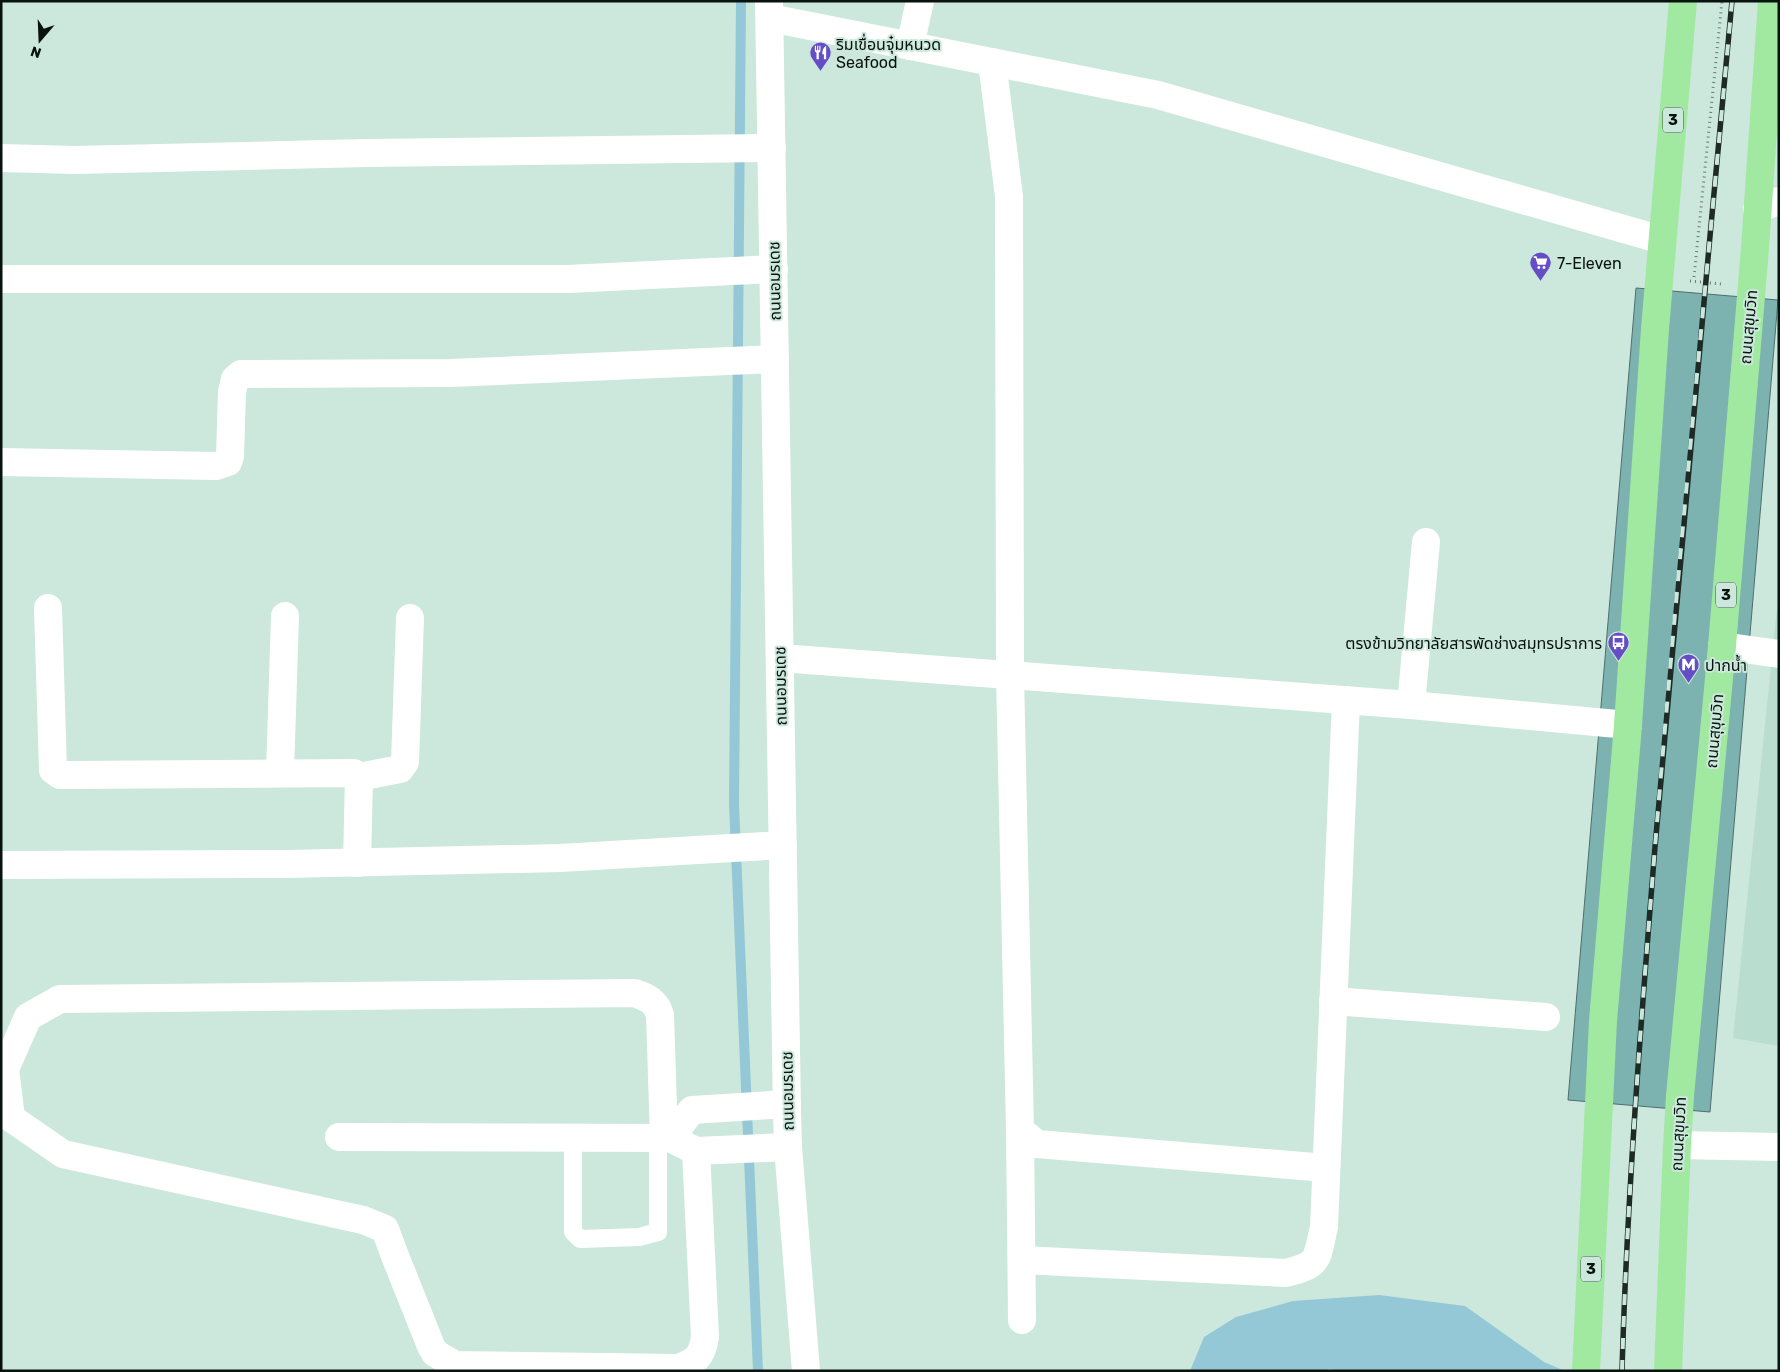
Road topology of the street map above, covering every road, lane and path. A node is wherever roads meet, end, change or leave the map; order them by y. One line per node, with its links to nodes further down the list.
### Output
1 (920, 1): 6 (street)
2 (1683, 1): 11 (highway, 3)
3 (1722, 1): 15 (path)
4 (1772, 1): 10 (highway, ถนนสุขุมวิท / 3)
5 (770, 10): 6 (street); 8 (street, ถนนอมรเดช)
6 (910, 46): 7 (street)
7 (992, 62): 11 (street); 26 (street)
8 (769, 148): 9 (street); 12 (street, ถนนอมรเดช)
9 (1, 158)
10 (1768, 205): 23 (highway, ถนนสุขุมวิท / 3)
11 (1662, 240): 29 (highway, 3)
12 (770, 269): 13 (street); 17 (street, ถนนอมรเดช)
13 (1, 279)
14 (1684, 280): 15 (path)
15 (1694, 281): 16 (path)
16 (1722, 284)
17 (772, 359): 18 (street); 25 (street, ถนนอมรเดช)
18 (1, 462)
19 (1426, 542): 28 (street)
20 (48, 608): 30 (street)
21 (285, 616): 30 (street)
22 (410, 618): 31 (street)
23 (1722, 646): 24 (street); 42 (highway, ถนนสุขุมวิท / 3)
24 (1779, 654)
25 (780, 658): 26 (street); 32 (street, ถนนอมรเดช)
26 (1010, 675): 27 (street); 38 (street)
27 (1346, 700): 28 (street); 35 (street)
28 (1411, 706): 29 (street)
29 (1628, 725): 50 (highway, 3)
30 (280, 774): 31 (street)
31 (359, 777): 33 (street)
32 (783, 845): 33 (street); 37 (street, ถนนอมรเดช)
33 (357, 863): 34 (street)
34 (1, 866)
35 (1333, 1001): 36 (street); 46 (street)
36 (1546, 1017)
37 (777, 1105): 41 (street); 44 (street, ถนนอมรเดช)
38 (1020, 1130): 46 (street); 47 (street)
39 (339, 1137): 40 (street)
40 (573, 1138): 41 (street); 41 (lane)
41 (664, 1138): 45 (street); 45 (street)
42 (1676, 1145): 43 (street); 51 (highway, ถนนสุขุมวิท / 3)
43 (1779, 1147)
44 (779, 1148): 45 (street); 49 (street, ถนนอมรเดช)
45 (696, 1151)
46 (1326, 1168): 47 (street)
47 (1022, 1260): 48 (street)
48 (1022, 1320)
49 (806, 1371)
50 (1586, 1371)
51 (1668, 1371)

